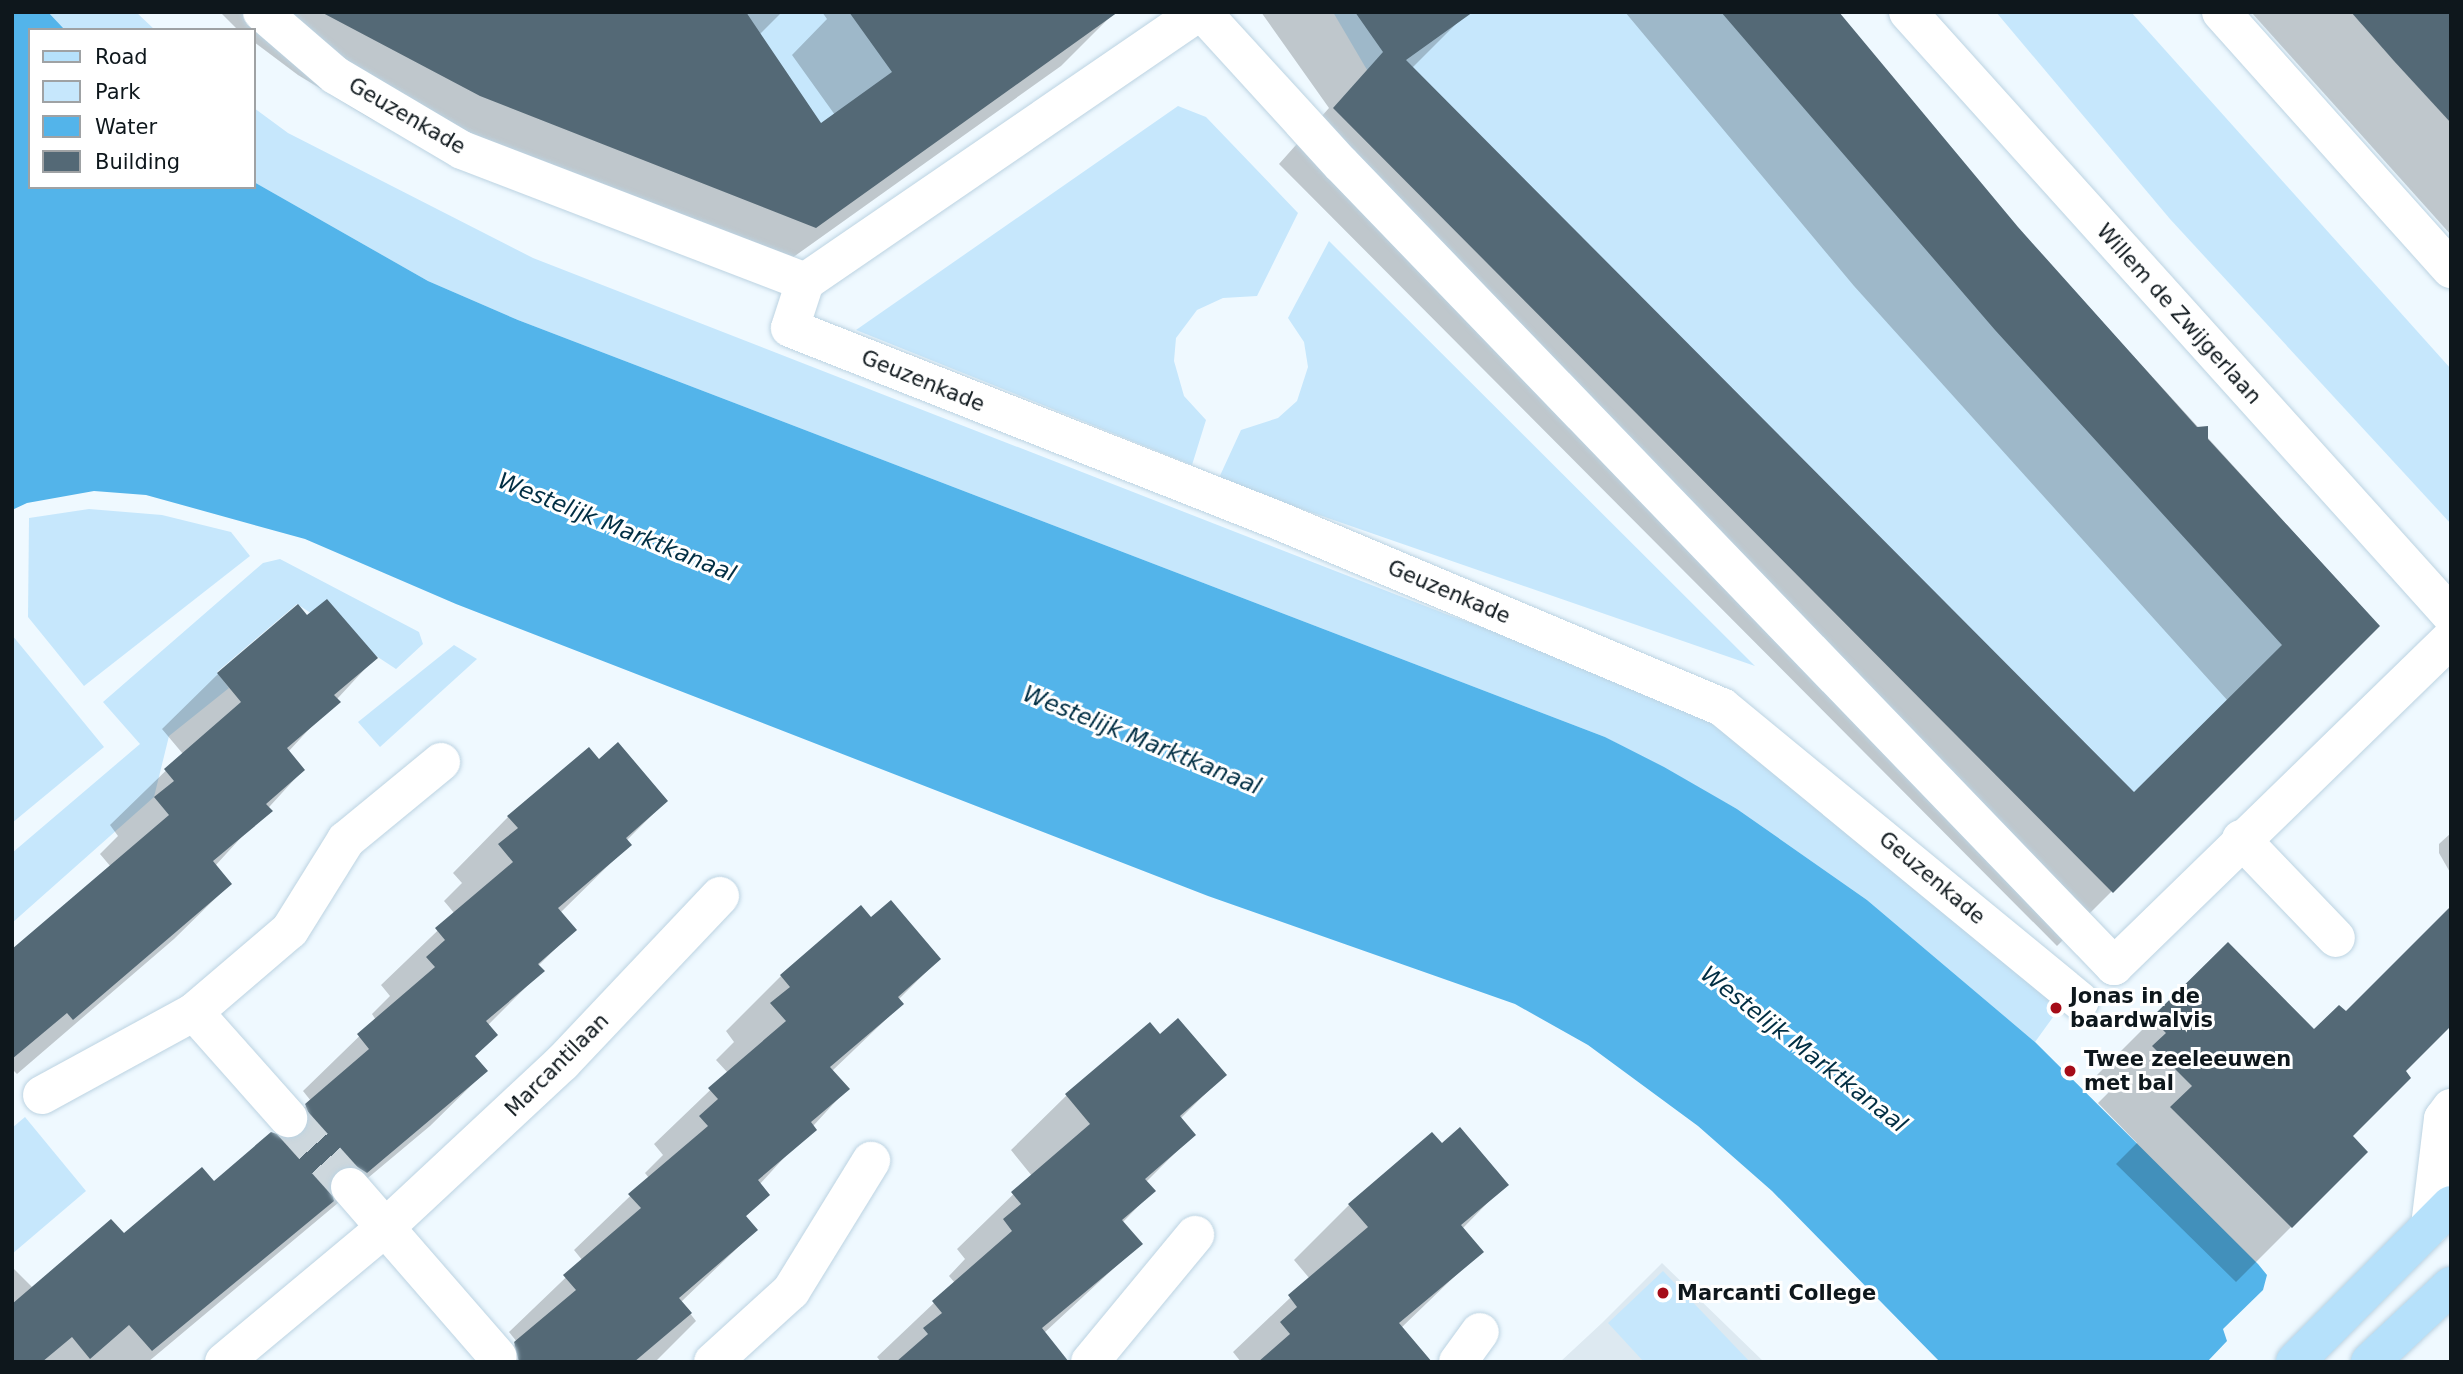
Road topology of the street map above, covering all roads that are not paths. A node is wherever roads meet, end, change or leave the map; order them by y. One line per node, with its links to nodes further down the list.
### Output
1 (262, 12): 6 (street, Geuzenkade)
2 (1201, 12): 6 (street); 10 (street)
3 (1908, 12): 7 (street, Willem de Zwijgerlaan)
4 (2221, 12): 5 (street)
5 (2451, 269)
6 (805, 282): 13 (street, Geuzenkade)
7 (2451, 615)
8 (2451, 638): 10 (street)
9 (441, 762): 14 (street)
10 (2241, 839): 12 (street)
11 (720, 896): 21 (street, Marcantilaan)
12 (2336, 938)
13 (2080, 1001)
14 (194, 1012): 15 (street); 17 (street)
15 (42, 1095)
16 (2451, 1108): 20 (street)
17 (288, 1118)
18 (871, 1161): 27 (street)
19 (351, 1187): 21 (street)
20 (2441, 1215): 30 (main road)
21 (386, 1227): 25 (street); 26 (street, Marcantilaan)
22 (1195, 1235): 28 (street)
23 (2451, 1286): 31 (main road)
24 (1480, 1332): 29 (street)
25 (498, 1357)
26 (224, 1362)
27 (713, 1362)
28 (1090, 1362)
29 (1458, 1362)
30 (2295, 1362)
31 (2370, 1362)

